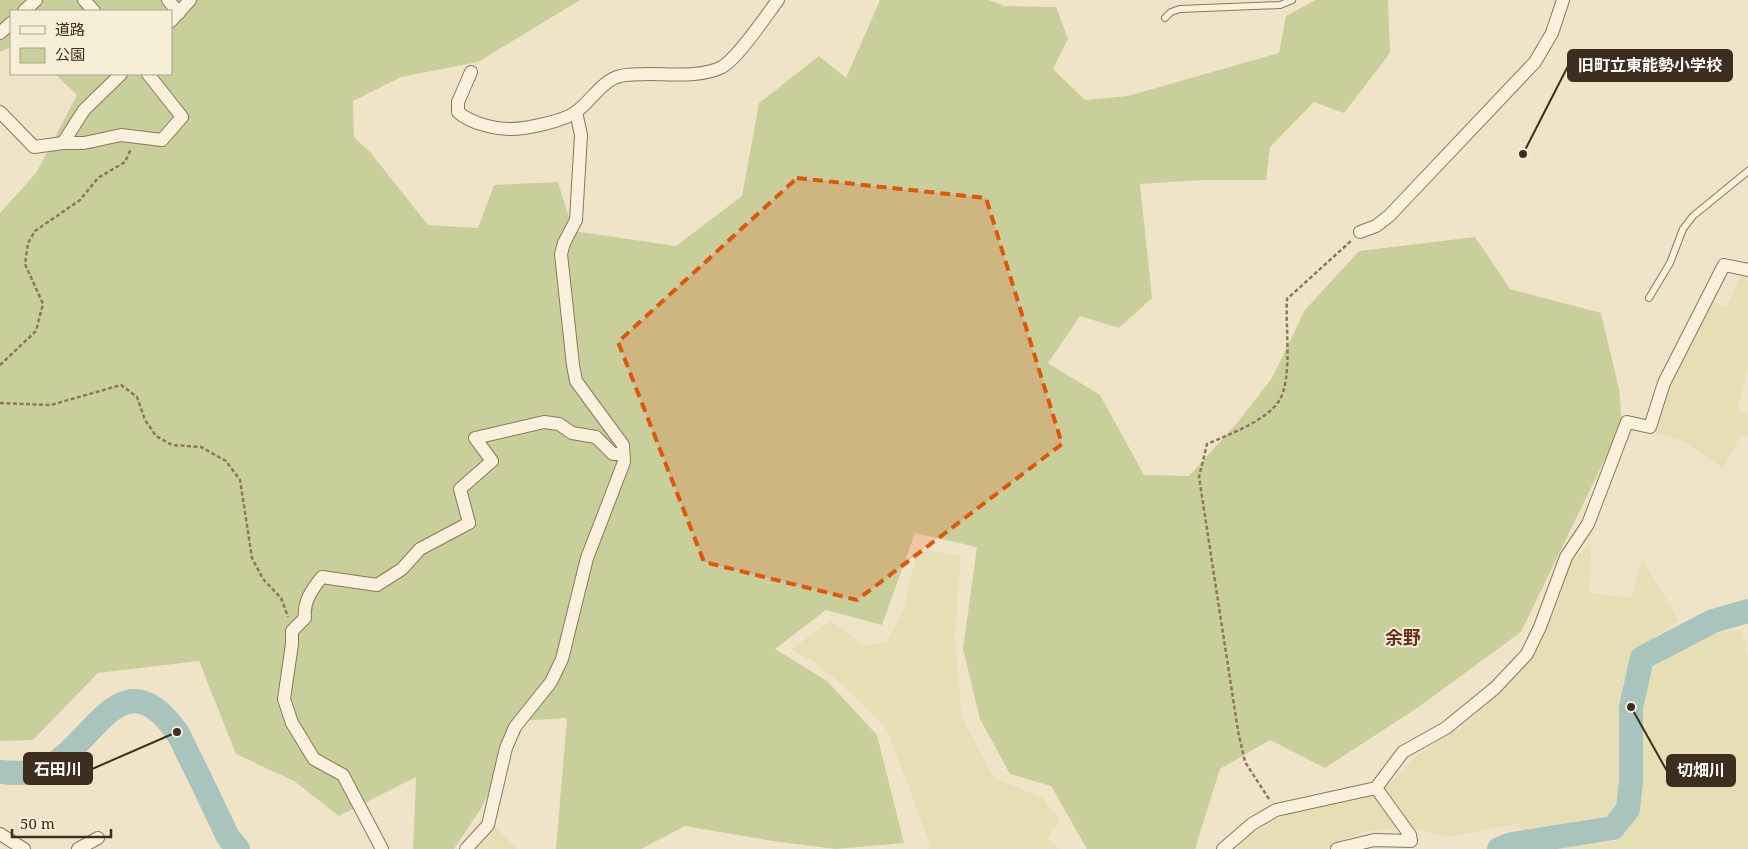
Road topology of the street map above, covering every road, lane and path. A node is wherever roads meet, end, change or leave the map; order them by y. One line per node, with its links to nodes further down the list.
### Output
1 (36, 0): 8 (street)
2 (84, 0): 9 (street)
3 (168, 0): 10 (street)
4 (190, 0): 10 (street)
5 (778, 0): 18 (street)
6 (1292, 0): 11 (lane)
7 (1562, 0): 22 (street)
8 (25, 10)
9 (93, 10)
10 (175, 17)
11 (1165, 18)
12 (10, 24): 13 (street)
13 (0, 33)
14 (471, 72): 18 (street)
15 (120, 75): 20 (street)
16 (149, 75): 19 (street)
17 (0, 112): 20 (street)
18 (576, 112): 27 (street)
19 (136, 136): 20 (street); 25 (path)
20 (63, 143)
21 (1748, 172): 24 (lane)
22 (1360, 232): 30 (path)
23 (1748, 270): 29 (street)
24 (1649, 298)
25 (0, 365)
26 (0, 403): 28 (path)
27 (623, 454): 28 (street); 37 (street)
28 (292, 631): 36 (street)
29 (1376, 788): 30 (street); 33 (street)
30 (1276, 810): 38 (street)
31 (0, 834): 34 (street)
32 (98, 838): 35 (street)
33 (1410, 845): 39 (street)
34 (24, 849)
35 (78, 849)
36 (382, 849)
37 (466, 849)
38 (1223, 849)
39 (1337, 849)

